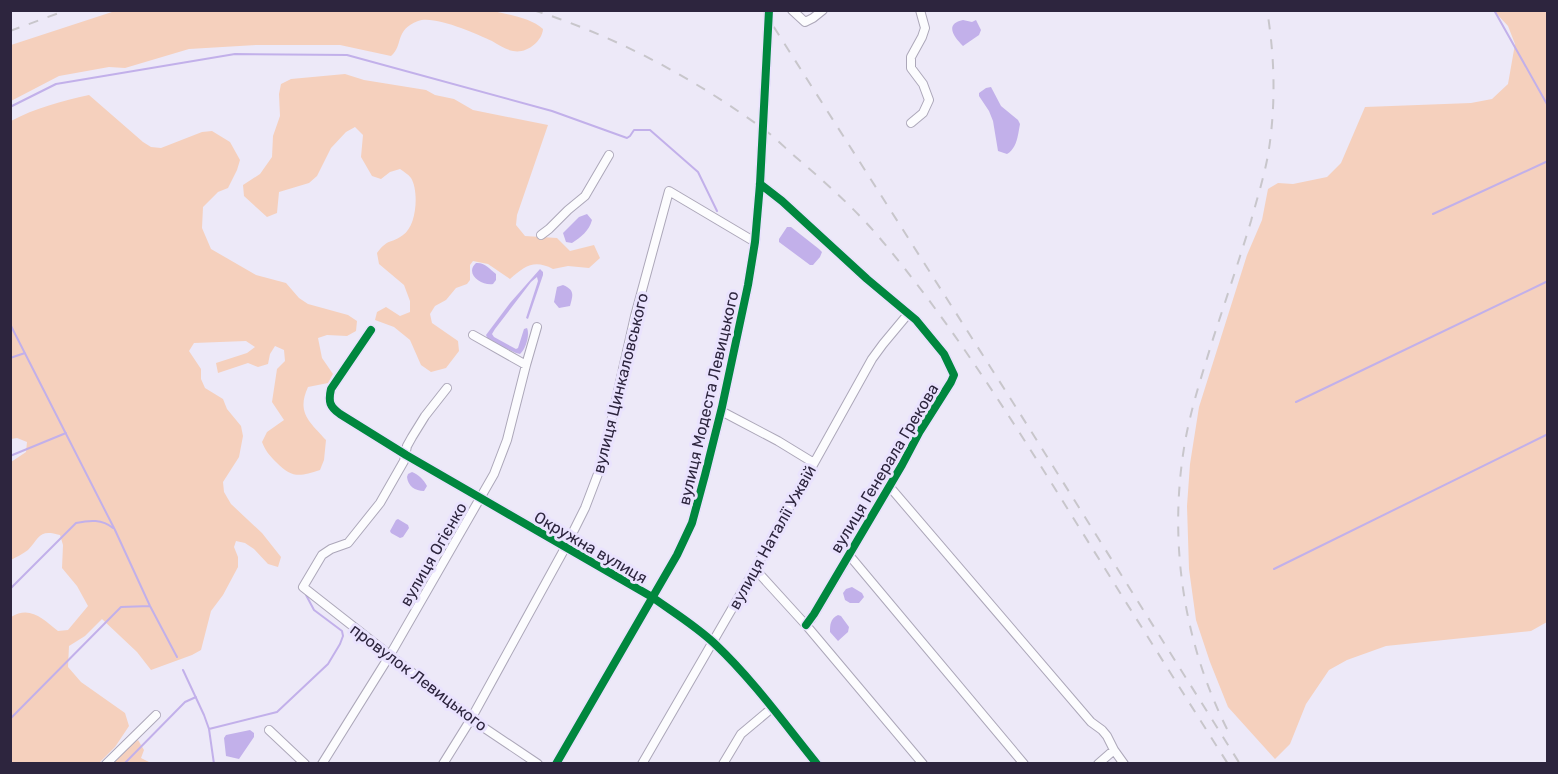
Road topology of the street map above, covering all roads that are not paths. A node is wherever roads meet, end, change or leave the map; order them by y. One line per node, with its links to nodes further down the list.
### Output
1 (769, 10): 7 (street, вулиця Модеста Левицького)
2 (792, 10): 3 (street)
3 (823, 10)
4 (920, 10): 5 (street)
5 (910, 123)
6 (609, 156): 8 (street)
7 (760, 184): 9 (street, вулиця Модеста Левицького); 10 (street, вулиця Генерала Грекова)
8 (541, 235)
9 (755, 242): 16 (street, вулиця Модеста Левицького); 21 (street, вулиця Цинкаловського)
10 (908, 314): 18 (street, вулиця Наталії Ужвій); 19 (street, вулиця Генерала Грекова)
11 (537, 327): 14 (street, вулиця Огієнко)
12 (371, 330): 17 (street, Окружна вулиця)
13 (473, 335): 14 (street)
14 (526, 365): 20 (street, вулиця Огієнко)
15 (447, 388): 17 (street)
16 (721, 411): 18 (street); 24 (street, вулиця Модеста Левицького)
17 (406, 455): 20 (street, Окружна вулиця); 27 (street, провулок Левицького)
18 (814, 463): 23 (street, вулиця Наталії Ужвій)
19 (889, 486): 22 (street, вулиця Генерала Грекова); 32 (street, вулиця Генерала Грекова)
20 (481, 499): 21 (street, Окружна вулиця); 27 (street, вулиця Огієнко)
21 (565, 548): 24 (street, Окружна вулиця); 30 (street, вулиця Цинкаловського)
22 (849, 555): 25 (street, вулиця Генерала Грекова); 43 (street)
23 (755, 569): 25 (street); 26 (street, вулиця Наталії Ужвій)
24 (652, 597): 26 (street, Окружна вулиця); 38 (street, вулиця Модеста Левицького)
25 (806, 625): 42 (street)
26 (713, 642): 28 (street, Окружна вулиця); 39 (street, вулиця Наталії Ужвій)
27 (390, 655): 30 (street, провулок Левицького); 35 (street, вулиця Огієнко)
28 (772, 708): 40 (street); 41 (street, Окружна вулиця)
29 (156, 715): 33 (street)
30 (471, 719): 36 (street, вулиця Цинкаловського); 37 (street, провулок Левицького)
31 (269, 730): 34 (street)
32 (1114, 750): 44 (street); 45 (street, вулиця Генерала Грекова)
33 (106, 764)
34 (305, 764)
35 (321, 764)
36 (443, 764)
37 (538, 764)
38 (556, 764)
39 (642, 764)
40 (723, 764)
41 (817, 764)
42 (923, 764)
43 (1024, 764)
44 (1098, 764)
45 (1124, 764)

